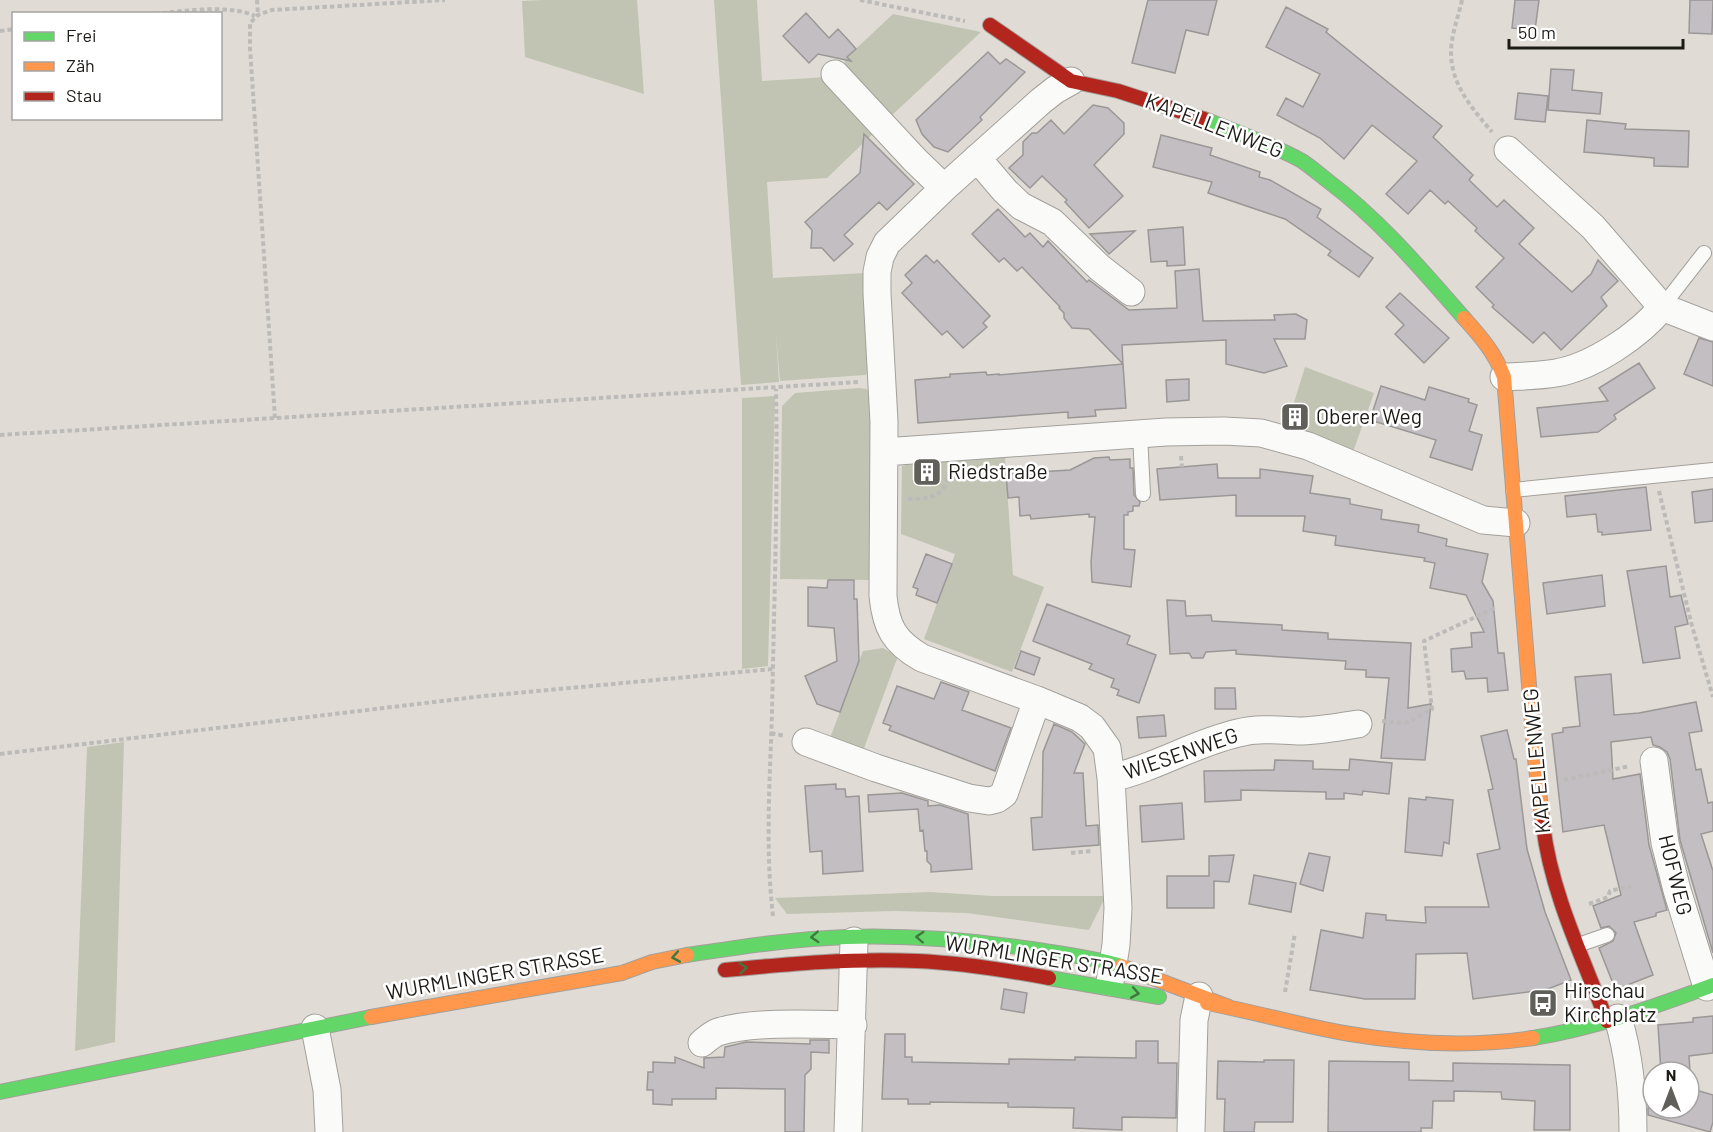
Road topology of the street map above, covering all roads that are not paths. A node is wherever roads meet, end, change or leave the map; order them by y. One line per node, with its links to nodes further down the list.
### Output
1 (990, 25): 3 (main road, KAPELLENWEG)
2 (835, 74): 6 (street)
3 (1071, 81): 5 (street); 11 (main road, KAPELLENWEG)
4 (1508, 150): 9 (street)
5 (977, 158): 6 (street); 8 (street)
6 (944, 188): 13 (street)
7 (1704, 253): 9 (lane)
8 (1131, 292)
9 (1662, 307): 10 (street); 11 (street)
10 (1713, 327)
11 (1504, 377): 15 (main road, KAPELLENWEG)
12 (1140, 434): 13 (street); 16 (lane); 17 (street)
13 (884, 452): 18 (street)
14 (1713, 470): 15 (lane)
15 (1513, 490): 17 (main road, KAPELLENWEG)
16 (1143, 494)
17 (1516, 523): 24 (main road, KAPELLENWEG)
18 (1037, 700): 20 (street); 22 (street)
19 (1358, 724): 22 (street, WIESENWEG)
20 (806, 742)
21 (1654, 761): 30 (street, HOFWEG)
22 (1111, 778): 29 (street)
23 (1607, 935): 24 (lane)
24 (1578, 945): 32 (main road, KAPELLENWEG)
25 (854, 948): 26 (main road, WURMLINGER STRASSE, one-way to 25); 27 (main road, WURMLINGER STRASSE, one-way to 27); 29 (main road, WURMLINGER STRASSE); 29 (main road, WURMLINGER STRASSE, one-way to 25); 33 (street)
26 (711, 971)
27 (622, 973): 28 (main road, WURMLINGER STRASSE); 34 (main road, WURMLINGER STRASSE)
28 (656, 976)
29 (1111, 976): 31 (main road, WURMLINGER STRASSE, one-way to 31); 31 (main road, WURMLINGER STRASSE)
30 (1710, 986): 32 (main road, WURMLINGER STRASSE)
31 (1198, 999): 32 (main road, WURMLINGER STRASSE); 39 (street)
32 (1613, 1019): 40 (street)
33 (853, 1025): 35 (street); 38 (street)
34 (315, 1028): 36 (main road, WURMLINGER STRASSE); 37 (street)
35 (702, 1042)
36 (0, 1092)
37 (329, 1132)
38 (848, 1132)
39 (1191, 1132)
40 (1633, 1132)

